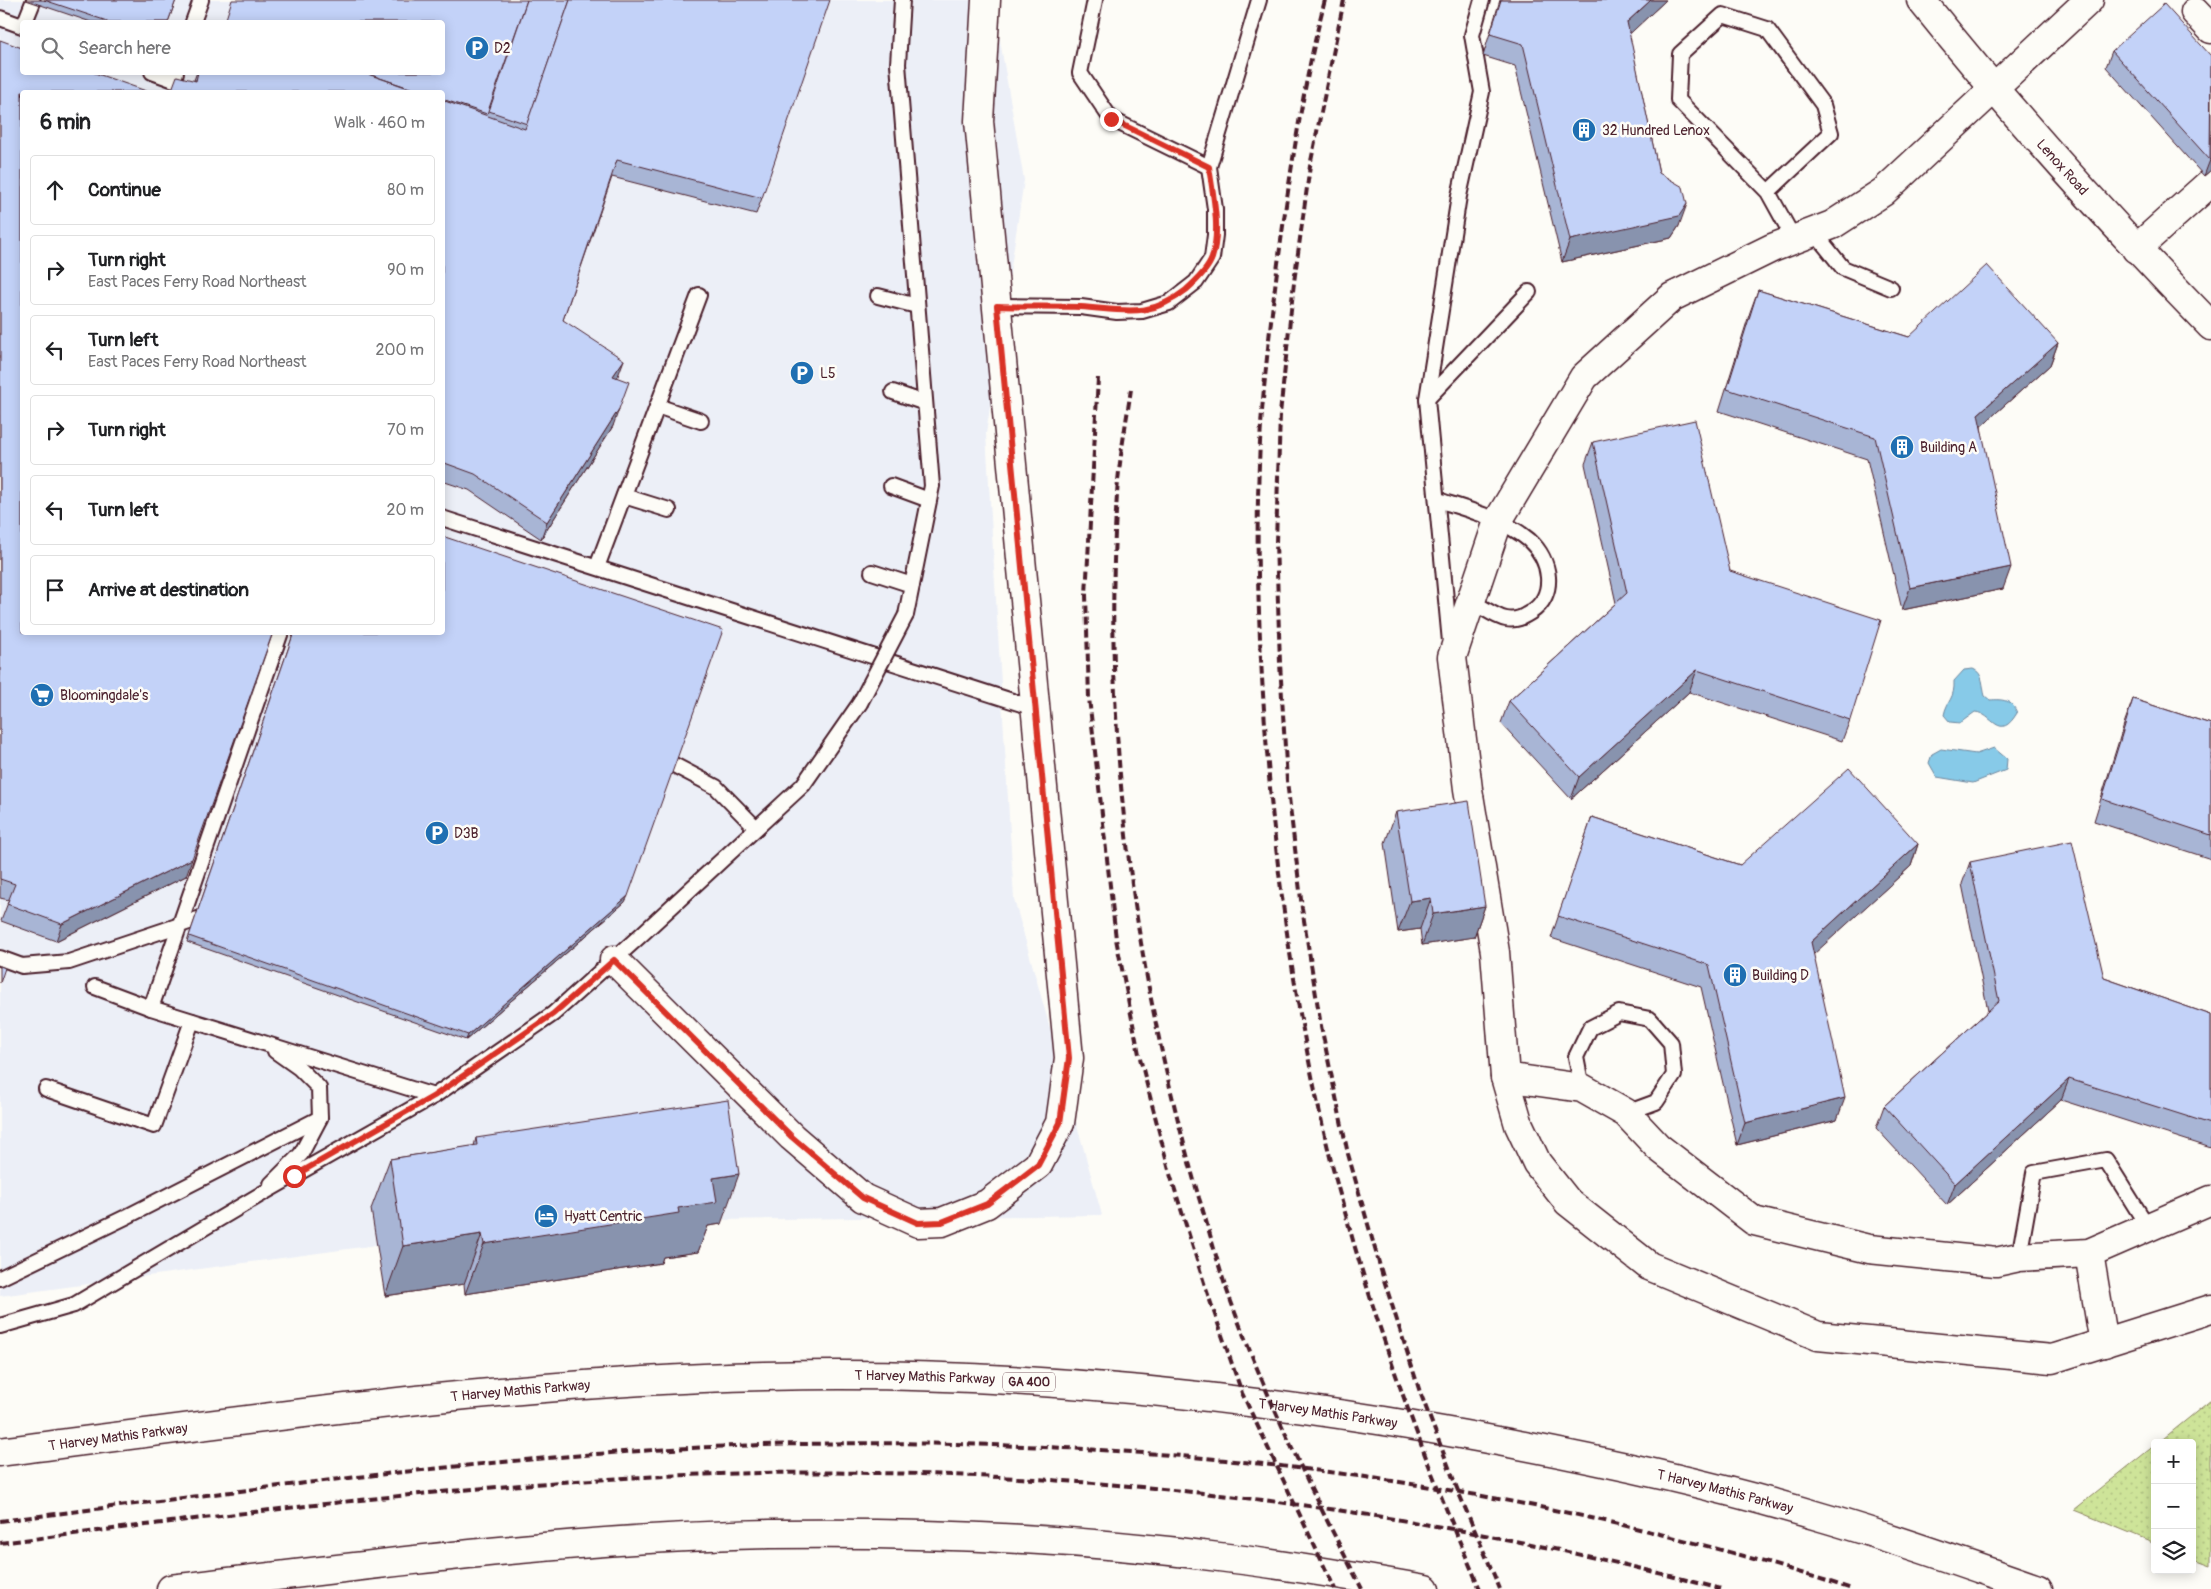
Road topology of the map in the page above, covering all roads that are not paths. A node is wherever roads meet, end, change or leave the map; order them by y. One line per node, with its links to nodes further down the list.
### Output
1 (201, 0): 12 (lane)
2 (902, 0): 26 (lane)
3 (986, 0): 27 (main road)
4 (1095, 0): 17 (lane)
5 (1258, 0): 17 (lane)
6 (1482, 0): 30 (lane)
7 (1921, 0): 16 (main road, Lenox Road)
8 (2089, 0): 16 (main road)
9 (33, 2): 11 (lane)
10 (0, 18): 13 (lane)
11 (26, 20)
12 (195, 20)
13 (20, 25)
14 (160, 75): 15 (lane)
15 (175, 75)
16 (1994, 90): 20 (main road); 21 (main road, Lenox Road)
17 (1209, 167): 27 (lane)
18 (2211, 182): 21 (main road)
19 (1768, 192): 19 (lane); 20 (lane)
20 (1804, 235): 22 (lane); 40 (main road)
21 (2136, 249): 28 (main road, Lenox Road)
22 (1891, 288)
23 (1528, 292): 30 (lane)
24 (699, 296): 32 (lane)
25 (878, 296): 26 (lane)
26 (917, 306): 31 (lane)
27 (997, 306): 47 (main road)
28 (2211, 326)
29 (893, 392): 31 (lane)
30 (1427, 399): 37 (lane)
31 (925, 403): 36 (lane)
32 (657, 406): 33 (lane); 35 (lane)
33 (702, 421)
34 (891, 486): 36 (lane)
35 (624, 496): 38 (lane); 41 (lane)
36 (929, 500): 43 (lane)
37 (1438, 500): 40 (lane); 46 (lane)
38 (669, 510)
39 (445, 519): 41 (lane)
40 (1498, 521): 44 (main road); 44 (lane)
41 (597, 567): 47 (lane)
42 (872, 572): 43 (lane)
43 (912, 585): 49 (lane, bridge)
44 (1472, 602): 46 (main road)
45 (280, 635): 54 (lane)
46 (1452, 657): 57 (main road)
47 (1034, 708): 52 (main road)
48 (674, 765): 49 (lane)
49 (756, 828): 52 (lane)
50 (221, 911): 51 (lane)
51 (0, 958)
52 (614, 960): 60 (lane)
53 (94, 987): 54 (lane)
54 (151, 1008): 55 (lane)
55 (192, 1021): 56 (lane); 59 (lane)
56 (264, 1043): 60 (lane); 62 (lane)
57 (1505, 1077): 58 (main road); 71 (main road)
58 (1582, 1088): 61 (main road); 61 (lane)
59 (46, 1089)
60 (434, 1096): 63 (lane)
61 (1626, 1113): 67 (main road)
62 (320, 1118): 63 (lane); 68 (lane)
63 (258, 1196): 70 (lane)
64 (2211, 1200): 65 (main road)
65 (2148, 1227): 66 (main road); 67 (lane)
66 (2089, 1253): 67 (main road); 71 (main road)
67 (2019, 1257)
68 (0, 1278)
69 (2211, 1310): 71 (main road)
70 (0, 1326)
71 (2104, 1343)
72 (0, 1452): 75 (main road, T Harvey Mathis Parkway / GA 400)
73 (171, 1589): 74 (main road)
74 (1425, 1589)
75 (2038, 1589)

